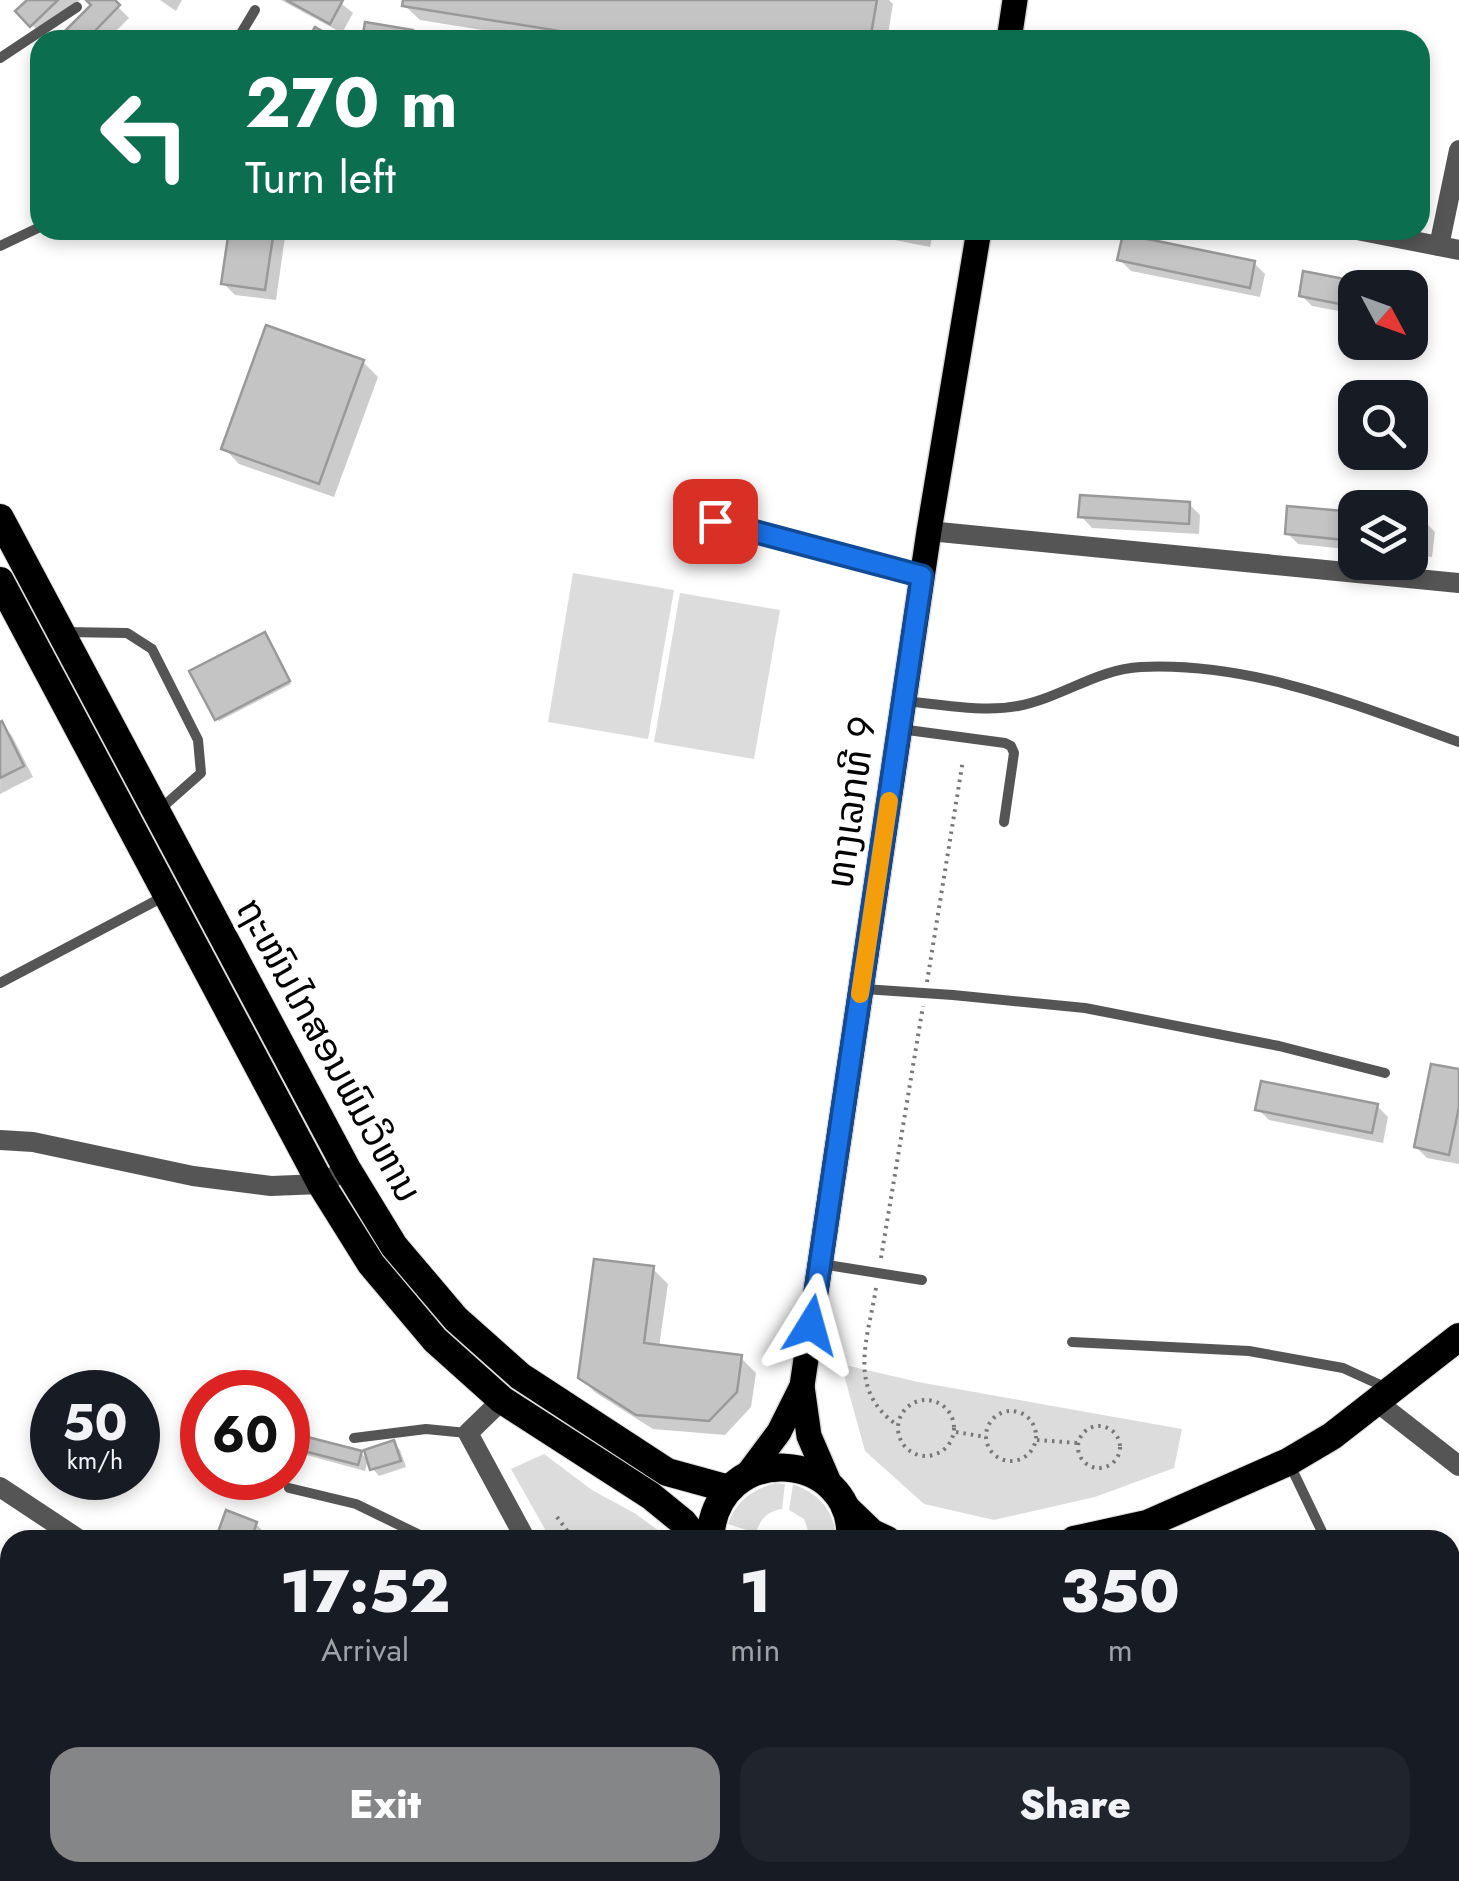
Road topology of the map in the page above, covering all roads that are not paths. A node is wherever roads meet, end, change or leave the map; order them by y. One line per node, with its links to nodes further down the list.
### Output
1 (1015, 0): 6 (main road)
2 (77, 7): 4 (lane)
3 (255, 10): 5 (lane)
4 (42, 30)
5 (243, 30)
6 (1010, 30)
7 (30, 38): 8 (lane)
8 (0, 58)
9 (1459, 150): 14 (street)
10 (30, 232): 13 (lane)
11 (977, 240): 17 (main road, ທາງເລກທີ 9)
12 (1408, 240): 14 (street)
13 (0, 246)
14 (1449, 248)
15 (0, 518): 21 (highway, ຖະໜົນໄກສອນພົມວິຫານ)
16 (715, 521): 18 (lane)
17 (929, 531): 18 (main road, ທາງເລກທີ 9); 20 (street)
18 (922, 576): 22 (main road, ທາງເລກທີ 9)
19 (0, 581): 27 (highway, ຖະໜົນໄກສອນພົມວິຫານ)
20 (1459, 583)
21 (60, 632): 25 (highway, ຖະໜົນໄກສອນພົມວິຫານ); 25 (lane)
22 (904, 700): 23 (main road, ທາງເລກທີ 9); 24 (lane)
23 (900, 729): 26 (lane); 30 (main road, ທາງເລກທີ 9)
24 (1459, 742)
25 (158, 811): 27 (lane); 33 (highway, ຖະໜົນໄກສອນພົມວິຫານ)
26 (1004, 822)
27 (134, 830): 28 (highway, ຖະໜົນໄກສອນພົມວິຫານ)
28 (168, 895): 29 (lane); 34 (highway, ຖະໜົນໄກສອນພົມວິຫານ)
29 (0, 982)
30 (861, 988): 31 (lane); 35 (main road, ທາງເລກທີ 9)
31 (1385, 1073)
32 (0, 1140): 34 (street)
33 (346, 1169): 34 (street); 46 (highway, ຖະໜົນໄກສອນພົມວິຫານ)
34 (321, 1184): 41 (highway, ຖະໜົນໄກສອນພົມວິຫານ)
35 (820, 1264): 36 (lane); 39 (main road, ທາງເລກທີ 9)
36 (922, 1280)
37 (1459, 1337): 40 (highway)
38 (1072, 1342): 40 (lane)
39 (802, 1386): 46 (main road, ທາງເລກທີ 9); 49 (main road, ທາງເລກທີ 9)
40 (1385, 1396): 44 (highway); 45 (street)
41 (502, 1400): 42 (street); 53 (highway, ຖະໜົນໄກສອນພົມວິຫານ)
42 (468, 1433): 43 (lane); 52 (street)
43 (354, 1438)
44 (1288, 1462): 57 (highway); 58 (lane)
45 (1459, 1466)
46 (738, 1482): 49 (highway); 54 (highway)
47 (0, 1487): 50 (street)
48 (310, 1493): 51 (lane)
49 (838, 1497): 55 (highway); 56 (highway)
50 (65, 1530)
51 (409, 1530)
52 (520, 1530)
53 (690, 1530)
54 (711, 1530)
55 (851, 1530)
56 (870, 1530)
57 (1120, 1530)
58 (1321, 1530)

